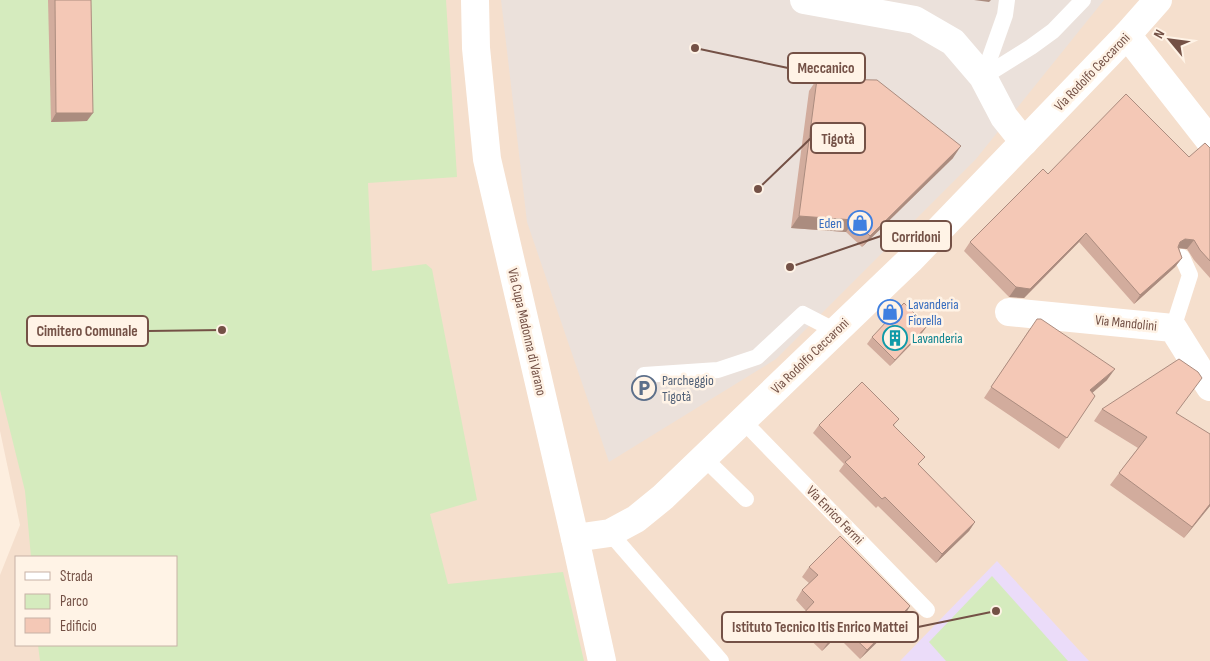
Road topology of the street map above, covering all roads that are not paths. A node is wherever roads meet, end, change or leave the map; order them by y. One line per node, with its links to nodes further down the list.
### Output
1 (475, 0): 20 (street, Via Cupa Madonna di Varano)
2 (804, 0): 7 (street)
3 (1007, 0): 7 (lane)
4 (1083, 0): 7 (lane)
5 (1158, 0): 6 (street, Via Rodolfo Ceccaroni)
6 (1127, 35): 8 (street); 9 (street, Via Rodolfo Ceccaroni)
7 (983, 77): 9 (street)
8 (1210, 141)
9 (1024, 142): 13 (street, Via Rodolfo Ceccaroni)
10 (1182, 257): 12 (lane)
11 (1009, 312): 12 (street, Via Mandolini)
12 (1173, 328): 15 (street, Via Mandolini)
13 (836, 331): 14 (lane); 16 (street, Via Rodolfo Ceccaroni)
14 (644, 374)
15 (1210, 387)
16 (742, 421): 17 (street, Via Rodolfo Ceccaroni); 21 (lane, Via Enrico Fermi)
17 (704, 458): 18 (lane); 19 (street, Via Rodolfo Ceccaroni)
18 (746, 500)
19 (610, 532): 20 (street, Via Rodolfo Ceccaroni); 23 (lane)
20 (575, 538): 22 (street, Via Cupa Madonna di Varano)
21 (926, 610)
22 (602, 661)
23 (722, 661)

